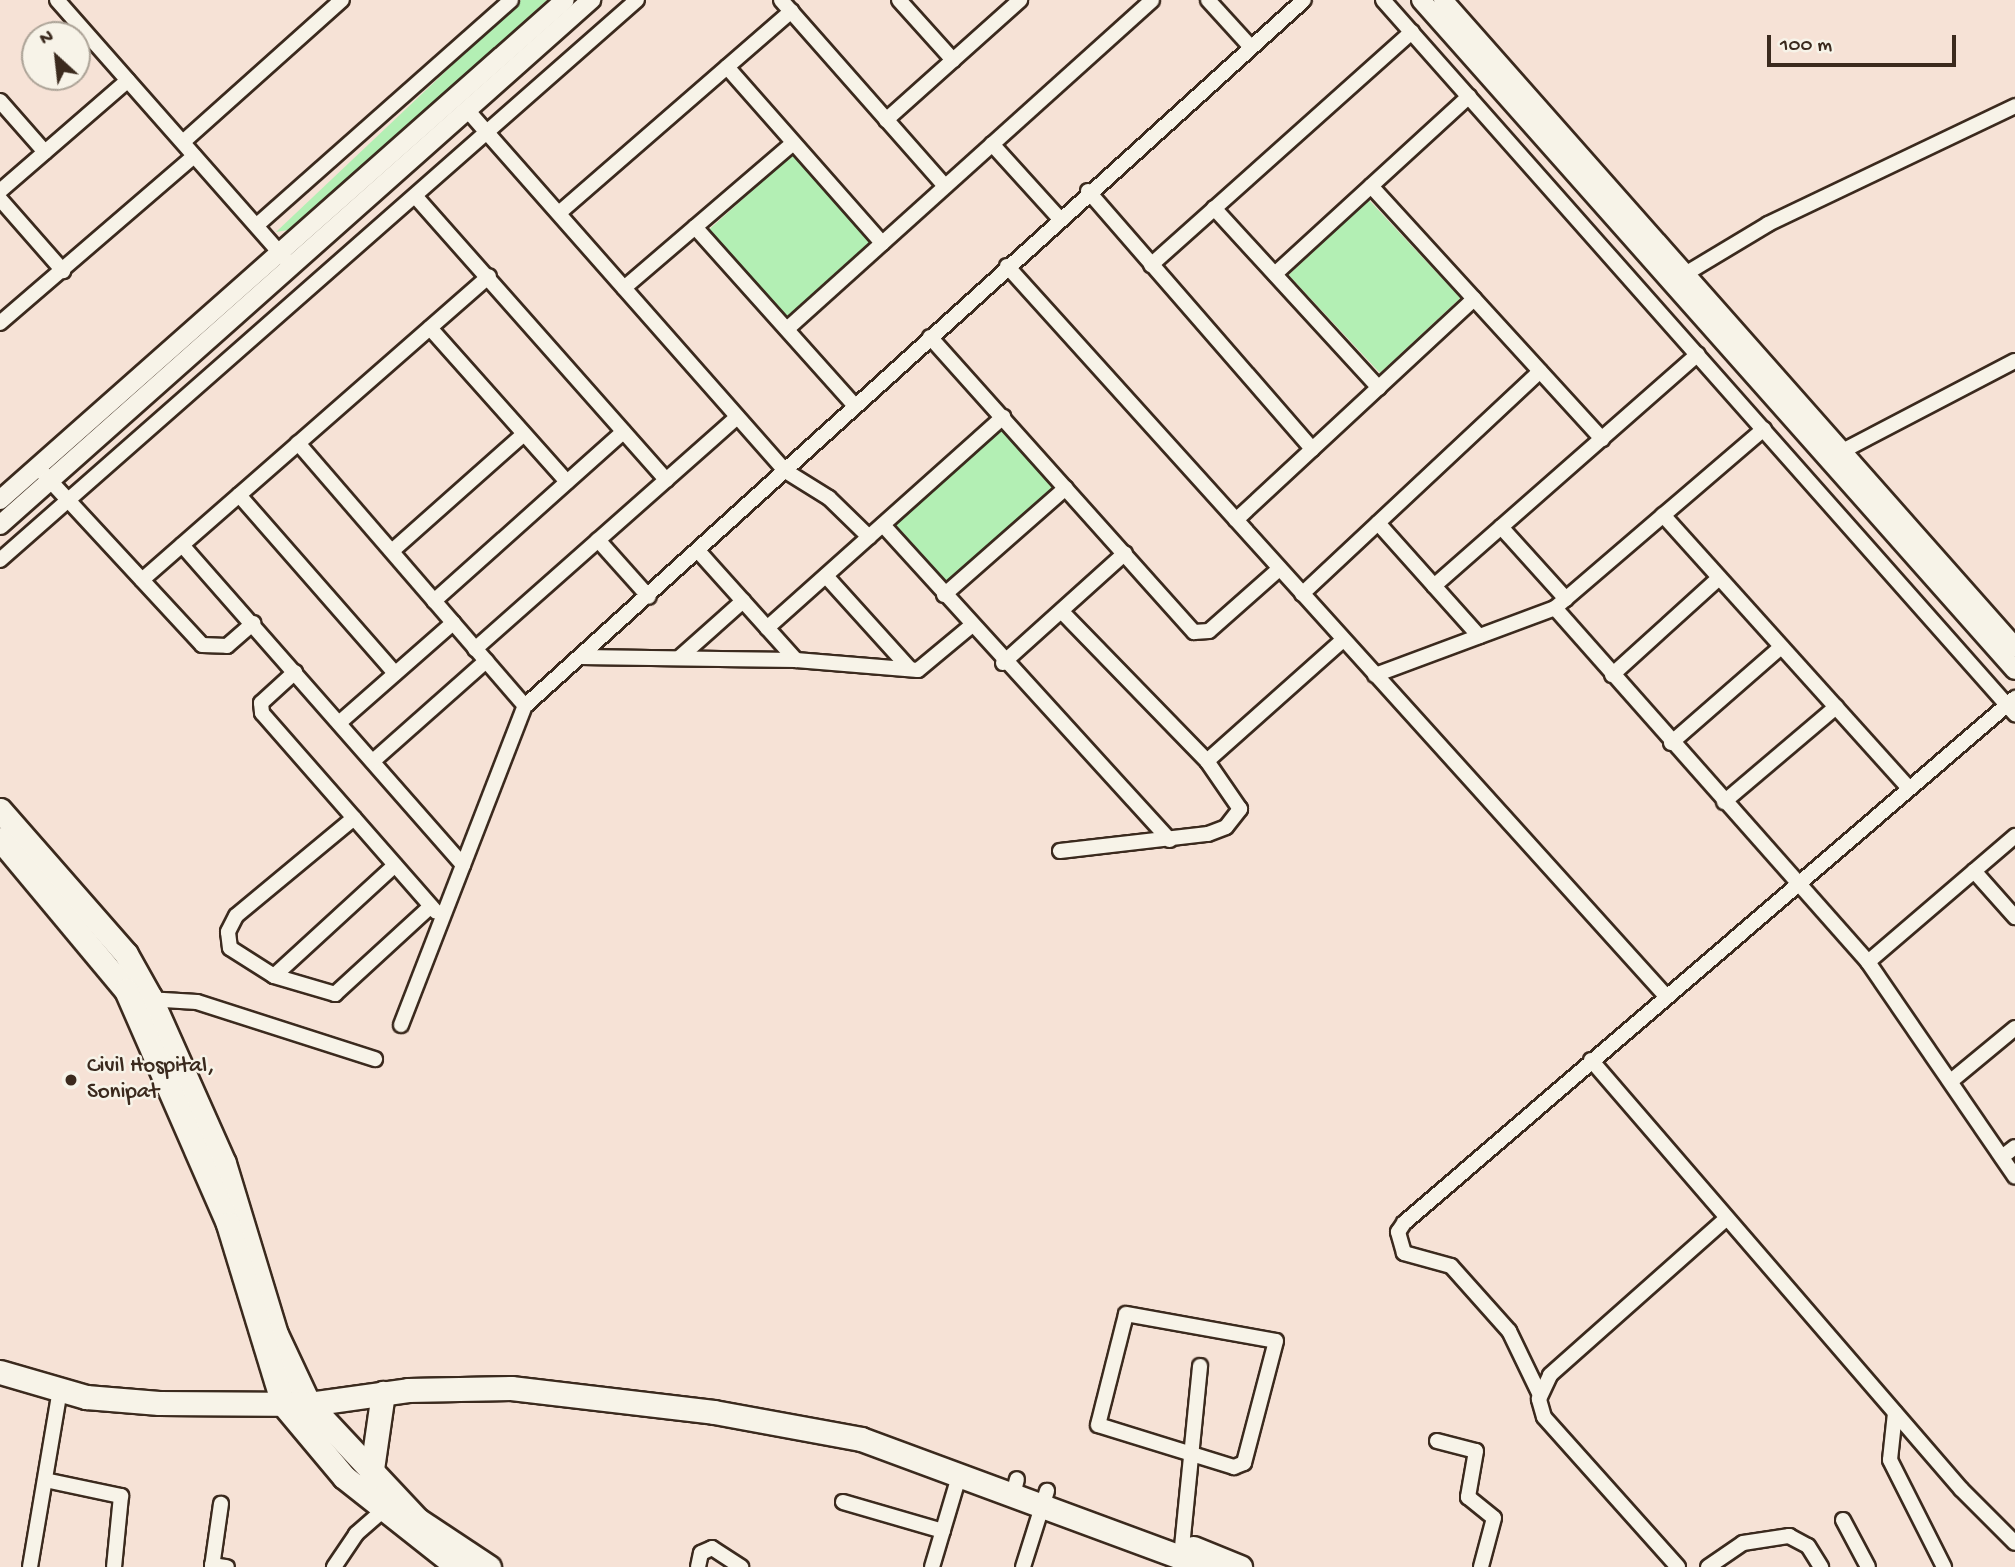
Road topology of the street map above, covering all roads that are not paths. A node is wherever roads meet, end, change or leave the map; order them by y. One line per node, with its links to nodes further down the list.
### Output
1 (57, 0): 20 (street)
2 (342, 0): 28 (street)
3 (511, 0): 42 (street)
4 (565, 0): 26 (street)
5 (591, 0): 24 (street)
6 (637, 0): 27 (street)
7 (899, 0): 18 (street)
8 (1020, 0): 18 (street)
9 (1152, 0): 30 (street)
10 (1208, 0): 17 (street)
11 (1304, 0): 17 (street)
12 (1383, 0): 16 (street)
13 (1421, 0): 52 (street)
14 (1443, 0): 52 (street)
15 (786, 6): 19 (street); 25 (street)
16 (1412, 32): 21 (street); 39 (street)
17 (1249, 45): 36 (street)
18 (953, 60): 25 (street)
19 (727, 67): 29 (street); 40 (street)
20 (128, 80): 28 (street); 31 (street)
21 (1469, 96): 34 (street); 59 (street)
22 (0, 101): 31 (street)
23 (2015, 106): 52 (street)
24 (468, 111): 26 (street); 27 (street)
25 (886, 120): 33 (street)
26 (441, 125): 45 (street); 48 (street)
27 (487, 131): 37 (street); 40 (street)
28 (183, 142): 32 (street)
29 (793, 143): 43 (street); 44 (street)
30 (992, 144): 33 (street); 41 (street)
31 (45, 152): 35 (street)
32 (194, 156): 42 (street); 49 (street)
33 (945, 186): 44 (street)
34 (1371, 186): 50 (street); 54 (street)
35 (0, 191)
36 (1088, 191): 41 (street); 46 (street)
37 (416, 197): 51 (street); 80 (street)
38 (0, 199): 49 (street)
39 (1214, 208): 46 (street); 50 (street)
40 (559, 213): 53 (street)
41 (1059, 218): 47 (street)
42 (257, 225): 45 (street)
43 (695, 227): 53 (street); 57 (street)
44 (882, 243): 57 (street)
45 (281, 254): 48 (street); 73 (street)
46 (1151, 265): 71 (street)
47 (1007, 266): 58 (street); 83 (street)
48 (293, 268): 76 (street)
49 (63, 271): 55 (street)
50 (1275, 274): 62 (street)
51 (489, 276): 56 (street); 67 (street)
52 (1679, 278): 72 (street)
53 (624, 288): 64 (street)
54 (1474, 299): 61 (street); 62 (street)
55 (0, 323)
56 (430, 328): 68 (street); 70 (street)
57 (787, 329): 63 (street)
58 (930, 337): 63 (street); 65 (street)
59 (1698, 354): 66 (street); 69 (street)
60 (2015, 361): 72 (street)
61 (1540, 371): 69 (street); 84 (street)
62 (1379, 387): 71 (street)
63 (855, 406): 74 (street)
64 (737, 417): 74 (street); 75 (street)
65 (1003, 417): 78 (street); 86 (street)
66 (1764, 429): 82 (street); 128 (street)
67 (623, 432): 75 (street); 77 (street)
68 (524, 434): 77 (street); 91 (street)
69 (1602, 439): 87 (street)
70 (298, 443): 79 (street); 91 (street)
71 (1312, 449): 83 (street)
72 (1834, 455): 113 (street); 122 (street)
73 (37, 467): 76 (street); 81 (street)
74 (784, 470): 88 (street); 92 (street)
75 (666, 480): 89 (street)
76 (50, 481): 80 (street); 85 (street)
77 (567, 482): 103 (street)
78 (1066, 488): 93 (street); 101 (street)
79 (239, 495): 90 (street); 124 (street)
80 (68, 499): 94 (street); 98 (street)
81 (0, 500)
82 (1663, 515): 97 (street); 105 (street)
83 (1236, 520): 95 (street)
84 (1378, 523): 99 (street); 100 (street)
85 (0, 525)
86 (883, 525): 88 (street); 101 (street)
87 (1501, 527): 99 (street); 105 (street)
88 (869, 537): 96 (street)
89 (598, 540): 102 (street); 115 (street)
90 (182, 545): 98 (street); 107 (street)
91 (391, 551): 103 (street)
92 (700, 553): 102 (street); 104 (street)
93 (1125, 553): 95 (street); 106 (street)
94 (0, 560)
95 (1279, 569): 100 (street)
96 (826, 576): 110 (street); 121 (street)
97 (1719, 578): 114 (street); 126 (street)
98 (142, 580): 107 (street)
99 (1434, 586): 111 (street)
100 (1302, 594): 112 (street)
101 (944, 595): 109 (street)
102 (649, 597): 116 (street)
103 (434, 601): 108 (street)
104 (743, 601): 110 (street); 117 (street)
105 (1560, 603): 111 (street); 126 (street)
106 (1061, 611): 120 (street); 133 (street)
107 (253, 623): 123 (street)
108 (453, 623): 115 (street); 124 (street)
109 (971, 626): 120 (street); 121 (street)
110 (767, 628): 118 (street)
111 (1479, 636): 125 (street)
112 (1343, 640): 125 (street); 133 (street)
113 (2015, 647)
114 (1781, 648): 129 (street); 131 (street)
115 (475, 649): 119 (street)
116 (581, 657): 117 (street); 127 (street)
117 (678, 658): 118 (street)
118 (796, 660): 121 (street)
119 (486, 661): 127 (street); 132 (street)
120 (1003, 663): 140 (street)
121 (909, 668)
122 (2015, 670)
123 (295, 672): 130 (street); 137 (street)
124 (395, 673): 130 (street)
125 (1375, 675): 151 (street)
126 (1612, 675): 131 (street)
127 (525, 706): 143 (street)
128 (2012, 706): 134 (street)
129 (1836, 707): 134 (street); 135 (street)
130 (339, 723): 132 (street)
131 (1671, 743): 135 (street)
132 (373, 761): 143 (street)
133 (1207, 761): 140 (street)
134 (1907, 786): 145 (street)
135 (1724, 802): 145 (street)
136 (0, 810): 152 (main road)
137 (354, 818): 142 (street); 150 (street)
138 (2015, 836): 144 (street)
139 (0, 839): 152 (main road)
140 (1170, 840): 141 (street)
141 (1060, 852)
142 (395, 865): 146 (street); 150 (street)
143 (463, 865): 148 (street)
144 (1974, 871): 147 (street); 149 (street)
145 (1796, 881): 149 (street); 151 (street)
146 (431, 906): 148 (street); 150 (street)
147 (2015, 917)
148 (442, 919): 153 (street)
149 (1868, 962): 157 (street)
150 (274, 976)
151 (1665, 995): 156 (street)
152 (142, 1001): 155 (street); 167 (main road)
153 (401, 1025)
154 (2015, 1028): 157 (street)
155 (375, 1059)
156 (1591, 1060): 161 (street); 166 (street)
157 (1951, 1081): 159 (street)
158 (2015, 1147): 159 (street)
159 (2002, 1157): 160 (street)
160 (2015, 1177)
161 (1726, 1219): 166 (street); 168 (street)
162 (1200, 1366): 170 (street)
163 (0, 1372): 164 (main road)
164 (60, 1389): 167 (main road); 173 (street)
165 (383, 1393): 167 (main road); 171 (main road); 172 (main road)
166 (1539, 1395): 196 (street)
167 (288, 1400): 172 (main road); 174 (main road); 178 (main road)
168 (1895, 1413): 181 (street); 200 (street)
169 (1437, 1441): 195 (street)
170 (1187, 1453): 170 (street); 182 (street)
171 (960, 1472): 174 (main road); 180 (street)
172 (371, 1476): 178 (main road)
173 (45, 1480): 184 (street); 185 (street)
174 (1015, 1485): 175 (main road)
175 (1045, 1496): 182 (main road); 192 (street)
176 (844, 1502): 180 (street)
177 (221, 1504): 183 (street)
178 (389, 1505): 186 (street); 187 (main road); 188 (main road)
179 (1843, 1520): 199 (street)
180 (943, 1531): 191 (street)
181 (2015, 1543)
182 (1181, 1550): 193 (main road); 194 (main road)
183 (217, 1566)
184 (30, 1567)
185 (114, 1567)
186 (334, 1567)
187 (457, 1567)
188 (489, 1567)
189 (698, 1567): 190 (street)
190 (741, 1567)
191 (932, 1567)
192 (1023, 1567)
193 (1207, 1567)
194 (1240, 1567)
195 (1481, 1567)
196 (1678, 1567)
197 (1708, 1567): 198 (street)
198 (1821, 1567)
199 (1868, 1567)
200 (1944, 1567)

